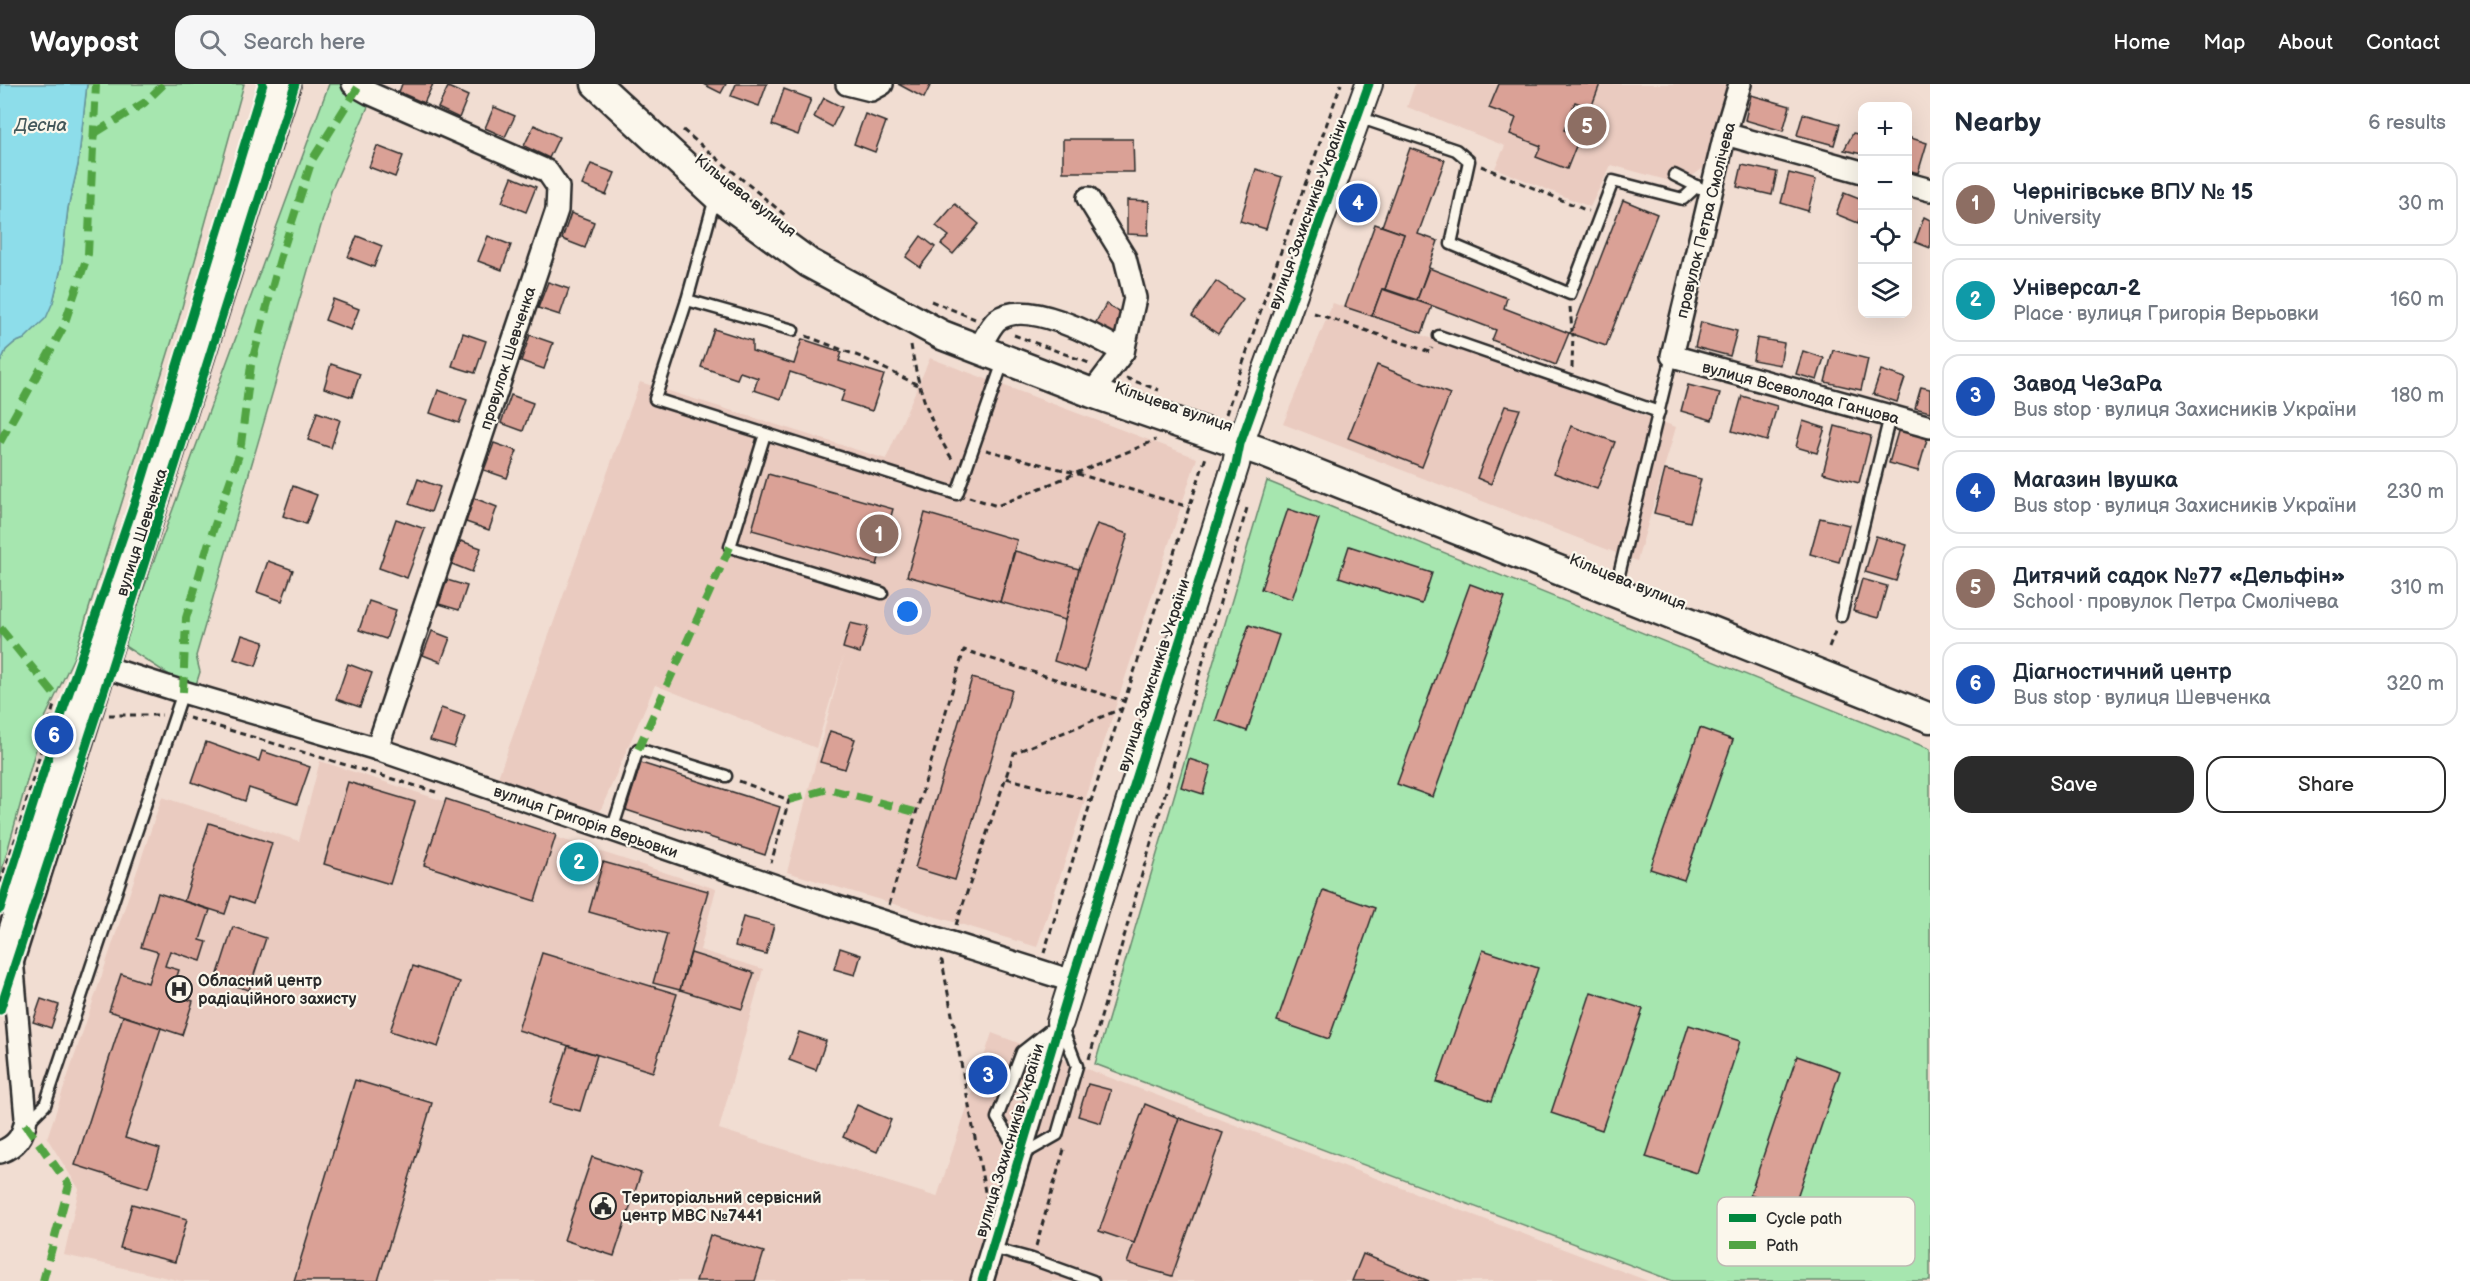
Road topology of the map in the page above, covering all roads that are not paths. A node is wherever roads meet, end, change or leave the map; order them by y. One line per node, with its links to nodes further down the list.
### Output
1 (283, 84): 32 (main road, вулиця Шевченка)
2 (353, 84): 35 (street, провулок Шевченка)
3 (596, 84): 15 (main road, Кільцева вулиця)
4 (847, 84): 5 (street)
5 (882, 84)
6 (1369, 84): 8 (street, вулиця Захисників України)
7 (1740, 84): 9 (street, провулок Петра Смолічева)
8 (1357, 117): 13 (lane); 28 (street, вулиця Захисників України)
9 (1725, 134): 10 (street); 13 (street, провулок Петра Смолічева)
10 (1858, 171)
11 (1674, 175): 13 (lane)
12 (1912, 185): 14 (street)
13 (1704, 190): 22 (street, провулок Петра Смолічева)
14 (1930, 190)
15 (716, 195): 17 (lane); 20 (main road, Кільцева вулиця)
16 (1088, 198): 21 (street)
17 (687, 300): 18 (lane); 27 (lane)
18 (793, 330)
19 (1439, 336): 24 (lane)
20 (992, 344): 21 (street); 23 (main road, Кільцева вулиця); 27 (lane)
21 (1123, 352): 23 (street)
22 (1672, 356): 24 (lane); 25 (street, вулиця Всеволода Ганцова)
23 (1092, 393): 28 (main road, Кільцева вулиця)
24 (1659, 412): 29 (lane)
25 (1890, 416): 26 (street, вулиця Всеволода Ганцова); 31 (lane)
26 (1930, 427)
27 (765, 434): 30 (lane)
28 (1240, 444): 29 (main road, Кільцева вулиця); 40 (street, вулиця Захисників України)
29 (1615, 591): 34 (main road, Кільцева вулиця)
30 (882, 593)
31 (1841, 616)
32 (98, 665): 33 (street, вулиця Григорія Верьовки); 38 (main road, вулиця Шевченка)
33 (183, 692): 35 (street, вулиця Григорія Верьовки); 42 (lane)
34 (1930, 718)
35 (377, 749): 37 (street, вулиця Григорія Верьовки)
36 (726, 776): 37 (lane)
37 (612, 830): 40 (street, вулиця Григорія Верьовки)
38 (10, 947): 39 (main road, вулиця Шевченка); 42 (street)
39 (0, 981)
40 (1072, 981): 41 (street, вулиця Захисників України)
41 (1060, 1022): 44 (street, вулиця Захисників України); 44 (lane); 44 (lane)
42 (25, 1124): 43 (street)
43 (0, 1152)
44 (1020, 1156): 45 (street, вулиця Захисників України)
45 (992, 1248): 46 (street, вулиця Захисників України); 47 (lane)
46 (982, 1281)
47 (1093, 1281)

